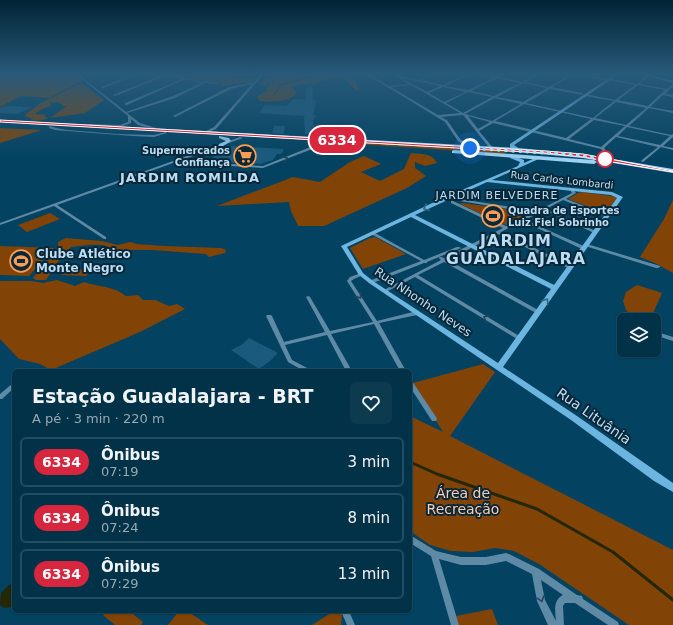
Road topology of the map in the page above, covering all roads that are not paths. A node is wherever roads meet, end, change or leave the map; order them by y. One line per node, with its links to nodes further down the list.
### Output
1 (114, 103): 17 (street)
2 (156, 103): 14 (street)
3 (200, 103): 19 (street)
4 (237, 103): 28 (street)
5 (418, 103): 20 (street)
6 (444, 103): 18 (street)
7 (484, 103): 18 (street)
8 (524, 103): 15 (street); 23 (street)
9 (571, 103): 15 (street)
10 (613, 103): 21 (street)
11 (631, 103): 13 (street)
12 (653, 103): 13 (street)
13 (649, 107): 16 (street); 27 (street)
14 (142, 108): 17 (street); 17 (street)
15 (559, 111): 21 (street); 31 (street)
16 (673, 112)
17 (126, 113): 26 (street); 29 (street)
18 (464, 114): 20 (street); 23 (street); 30 (street)
19 (174, 116)
20 (439, 116): 44 (street)
21 (593, 119): 27 (street); 40 (street)
22 (0, 122): 24 (main road); 24 (main road)
23 (493, 122): 30 (street); 31 (street)
24 (42, 124): 25 (main road)
25 (50, 125): 26 (main road); 33 (main road)
26 (78, 125): 29 (main road)
27 (627, 126): 37 (street); 38 (street)
28 (215, 128): 32 (street); 35 (street)
29 (158, 130): 33 (main road)
30 (478, 130): 45 (street)
31 (531, 131): 40 (street); 47 (street); 49 (street)
32 (205, 132): 34 (main road); 35 (main road)
33 (183, 133): 34 (main road)
34 (193, 133): 35 (main road)
35 (220, 135): 36 (main road); 39 (main road); 42 (main road)
36 (255, 135): 39 (main road); 41 (main road)
37 (615, 136): 43 (street); 46 (street)
38 (673, 136): 43 (street)
39 (240, 138): 41 (main road); 42 (street)
40 (567, 139): 46 (street)
41 (320, 141): 44 (main road); 52 (main road); 56 (street, one-way to 41)
42 (221, 145): 51 (street)
43 (660, 146): 48 (street); 58 (street)
44 (470, 148): 45 (main road)
45 (492, 148): 47 (main road)
46 (602, 148): 55 (street)
47 (505, 149): 49 (main road); 52 (main road)
48 (673, 149)
49 (518, 150): 50 (main road)
50 (559, 153): 54 (main road); 55 (main road)
51 (187, 157): 56 (street); 57 (street)
52 (512, 157): 53 (main road); 59 (street)
53 (539, 158): 54 (main road); 59 (street)
54 (560, 160): 61 (main road)
55 (615, 161): 58 (main road)
56 (187, 162): 57 (street)
57 (171, 163): 68 (street)
58 (644, 164): 60 (main road)
59 (519, 167): 62 (street)
60 (673, 171)
61 (673, 175)
62 (498, 176): 63 (street); 64 (street, Rua Carlos Lombardi)
63 (487, 181): 64 (street, Rua Carlos Lombardi); 66 (street)
64 (503, 183): 65 (street, Rua Carlos Lombardi)
65 (572, 190): 67 (street); 72 (street, Rua Carlos Lombardi)
66 (447, 199): 70 (street); 71 (street, one-way to 71); 75 (street)
67 (564, 199): 69 (street); 72 (street)
68 (55, 205): 74 (street); 79 (street)
69 (544, 209): 70 (street); 77 (street)
70 (538, 212): 73 (street)
71 (411, 215): 78 (street); 80 (street)
72 (607, 216): 77 (street)
73 (522, 220): 75 (street); 81 (street)
74 (0, 224)
75 (508, 228): 76 (street)
76 (498, 232): 80 (street); 84 (street)
77 (595, 232): 81 (street)
78 (372, 233): 83 (street); 86 (street, Rua Nhonho Neves)
79 (105, 238)
80 (473, 244): 82 (street); 89 (street)
81 (585, 247): 84 (street); 85 (street)
82 (441, 258): 83 (street); 87 (street); 92 (street)
83 (425, 262): 88 (street)
84 (570, 267): 89 (street)
85 (658, 267)
86 (361, 274): 88 (street, Rua Nhonho Neves); 95 (street, one-way to 95)
87 (415, 275): 90 (street); 98 (street, one-way to 87)
88 (371, 282): 90 (street, Rua Nhonho Neves)
89 (555, 288): 92 (street, one-way to 89)
90 (384, 291): 93 (street, Rua Nhonho Neves)
91 (308, 297): 96 (street)
92 (538, 312): 98 (street)
93 (417, 313): 95 (street); 101 (street, Rua Nhonho Neves)
94 (269, 316): 100 (street)
95 (376, 323): 96 (street); 104 (street)
96 (329, 334): 100 (street); 103 (street)
97 (661, 335): 99 (street)
98 (519, 338): 101 (street)
99 (673, 339)
100 (282, 344): 102 (street)
101 (499, 367): 109 (street, Rua Lituânia)
102 (305, 369)
103 (348, 369)
104 (402, 369)
105 (412, 385): 108 (street)
106 (12, 387): 107 (street)
107 (0, 397)
108 (434, 419)
109 (673, 488)
110 (412, 539): 111 (street)
111 (434, 554): 112 (street); 116 (street)
112 (536, 572): 113 (street); 117 (street, one-way to 117)
113 (579, 599): 118 (street); 119 (street)
114 (346, 613): 115 (street)
115 (351, 625)
116 (455, 625)
117 (553, 625)
118 (560, 625)
119 (615, 625)

